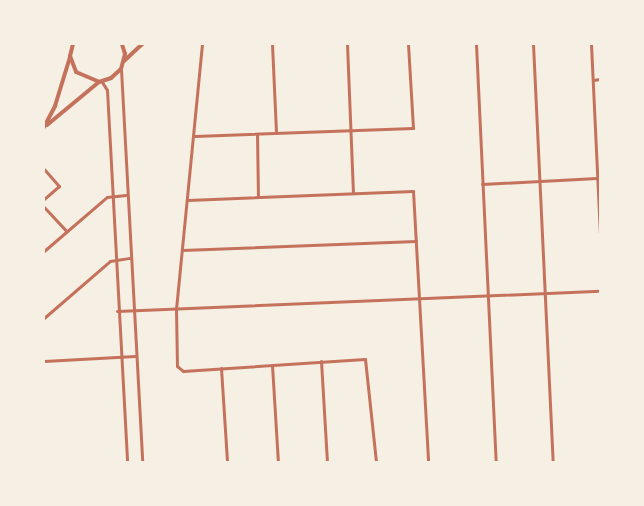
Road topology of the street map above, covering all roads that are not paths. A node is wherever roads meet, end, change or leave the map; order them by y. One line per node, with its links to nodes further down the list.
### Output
1 (73, 44): 11 (street)
2 (122, 44): 12 (street)
3 (142, 44): 12 (street)
4 (202, 44): 20 (street)
5 (272, 44): 18 (street)
6 (347, 44): 17 (street)
7 (408, 44): 17 (street)
8 (476, 44): 24 (street)
9 (533, 44): 23 (street)
10 (591, 44): 15 (street)
11 (70, 56): 16 (street); 16 (street)
12 (124, 61): 13 (street)
13 (121, 69): 16 (street); 26 (street)
14 (600, 79): 15 (street)
15 (593, 80): 22 (street)
16 (100, 82): 27 (street)
17 (350, 130): 18 (street); 25 (street)
18 (276, 133): 19 (street)
19 (257, 134): 20 (street); 28 (street)
20 (195, 136): 30 (street)
21 (44, 169): 29 (street)
22 (598, 178): 23 (street); 33 (street)
23 (540, 181): 24 (street); 40 (street)
24 (482, 184): 41 (street)
25 (353, 192): 28 (street); 34 (street)
26 (127, 195): 27 (street); 37 (street)
27 (110, 196): 32 (street); 38 (street)
28 (258, 196): 30 (street)
29 (44, 199)
30 (188, 200): 35 (street)
31 (44, 207): 32 (street)
32 (66, 231): 36 (street)
33 (600, 232)
34 (416, 241): 35 (street); 42 (street)
35 (182, 250): 43 (street)
36 (44, 251)
37 (130, 258): 38 (street); 45 (street)
38 (114, 259): 44 (street); 46 (street)
39 (600, 291): 40 (street)
40 (544, 293): 41 (street); 61 (street)
41 (488, 295): 42 (street); 60 (street)
42 (418, 298): 43 (street); 59 (street)
43 (176, 309): 45 (street); 52 (street)
44 (117, 311): 45 (street); 48 (street)
45 (134, 311): 47 (street)
46 (44, 318)
47 (135, 356): 48 (street); 54 (street)
48 (119, 357): 49 (street); 53 (street)
49 (44, 361)
50 (321, 361): 51 (street); 57 (street); 58 (street)
51 (272, 365): 52 (street); 56 (street)
52 (221, 368): 55 (street)
53 (127, 462)
54 (142, 462)
55 (227, 462)
56 (278, 462)
57 (327, 462)
58 (376, 462)
59 (428, 462)
60 (496, 462)
61 (553, 462)

